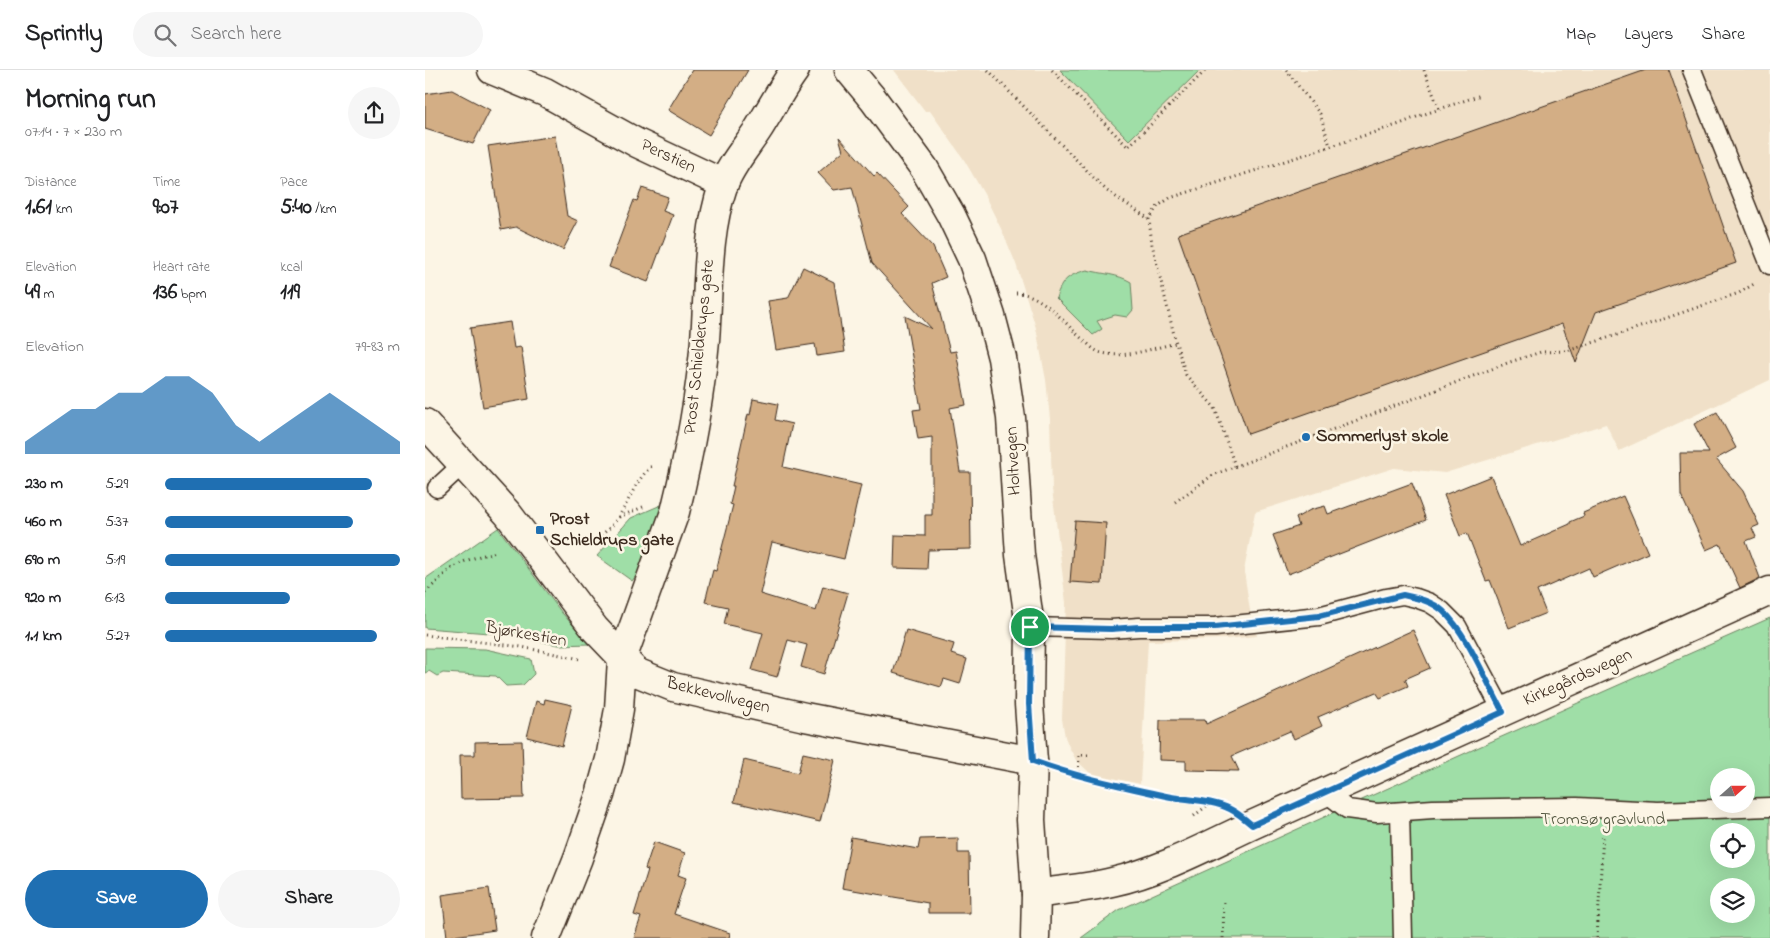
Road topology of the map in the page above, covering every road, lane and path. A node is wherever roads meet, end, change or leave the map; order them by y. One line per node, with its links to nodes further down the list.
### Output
1 (492, 70): 13 (street, Perstien)
2 (795, 70): 13 (street)
3 (849, 70): 27 (street, Holtvegen)
4 (988, 70): 14 (path)
5 (1052, 70): 6 (path)
6 (1206, 70)
7 (1286, 70): 12 (path)
8 (1424, 70): 11 (path)
9 (1692, 70): 15 (lane)
10 (1481, 95): 11 (path)
11 (1439, 109): 12 (path)
12 (1330, 146): 14 (path)
13 (724, 184): 19 (street, Prost Schielderups gate)
14 (1149, 219): 17 (path)
15 (1766, 272): 21 (path)
16 (1013, 293): 17 (path)
17 (1176, 343): 21 (path)
18 (425, 423): 20 (street, Bekkevollvegen)
19 (692, 437): 24 (path); 29 (street, Prost Schielderups gate)
20 (463, 464): 22 (lane); 24 (street, Bekkevollvegen)
21 (1235, 466): 23 (path)
22 (437, 488)
23 (1175, 502)
24 (536, 552): 26 (path); 29 (street, Bekkevollvegen)
25 (1770, 591): 30 (street, Kirkegårdsvegen)
26 (425, 592)
27 (1030, 627): 30 (lane); 32 (street, Holtvegen)
28 (425, 635): 29 (path, Bjørkestien)
29 (622, 659): 32 (street, Bekkevollvegen); 41 (street, Prost Schielderups gate)
30 (1503, 712): 34 (street, Kirkegårdsvegen)
31 (1088, 755): 33 (path)
32 (1033, 761): 33 (path); 39 (street, Holtvegen)
33 (1078, 777): 38 (path)
34 (1325, 792): 37 (lane); 38 (street, Kirkegårdsvegen)
35 (1770, 807): 36 (lane)
36 (1604, 808): 37 (lane); 45 (path)
37 (1400, 812): 44 (lane)
38 (1252, 825): 39 (street, Kirkegårdsvegen)
39 (1036, 894): 42 (street)
40 (1224, 898): 43 (path)
41 (545, 938)
42 (1035, 938)
43 (1223, 938)
44 (1403, 938)
45 (1597, 938)

